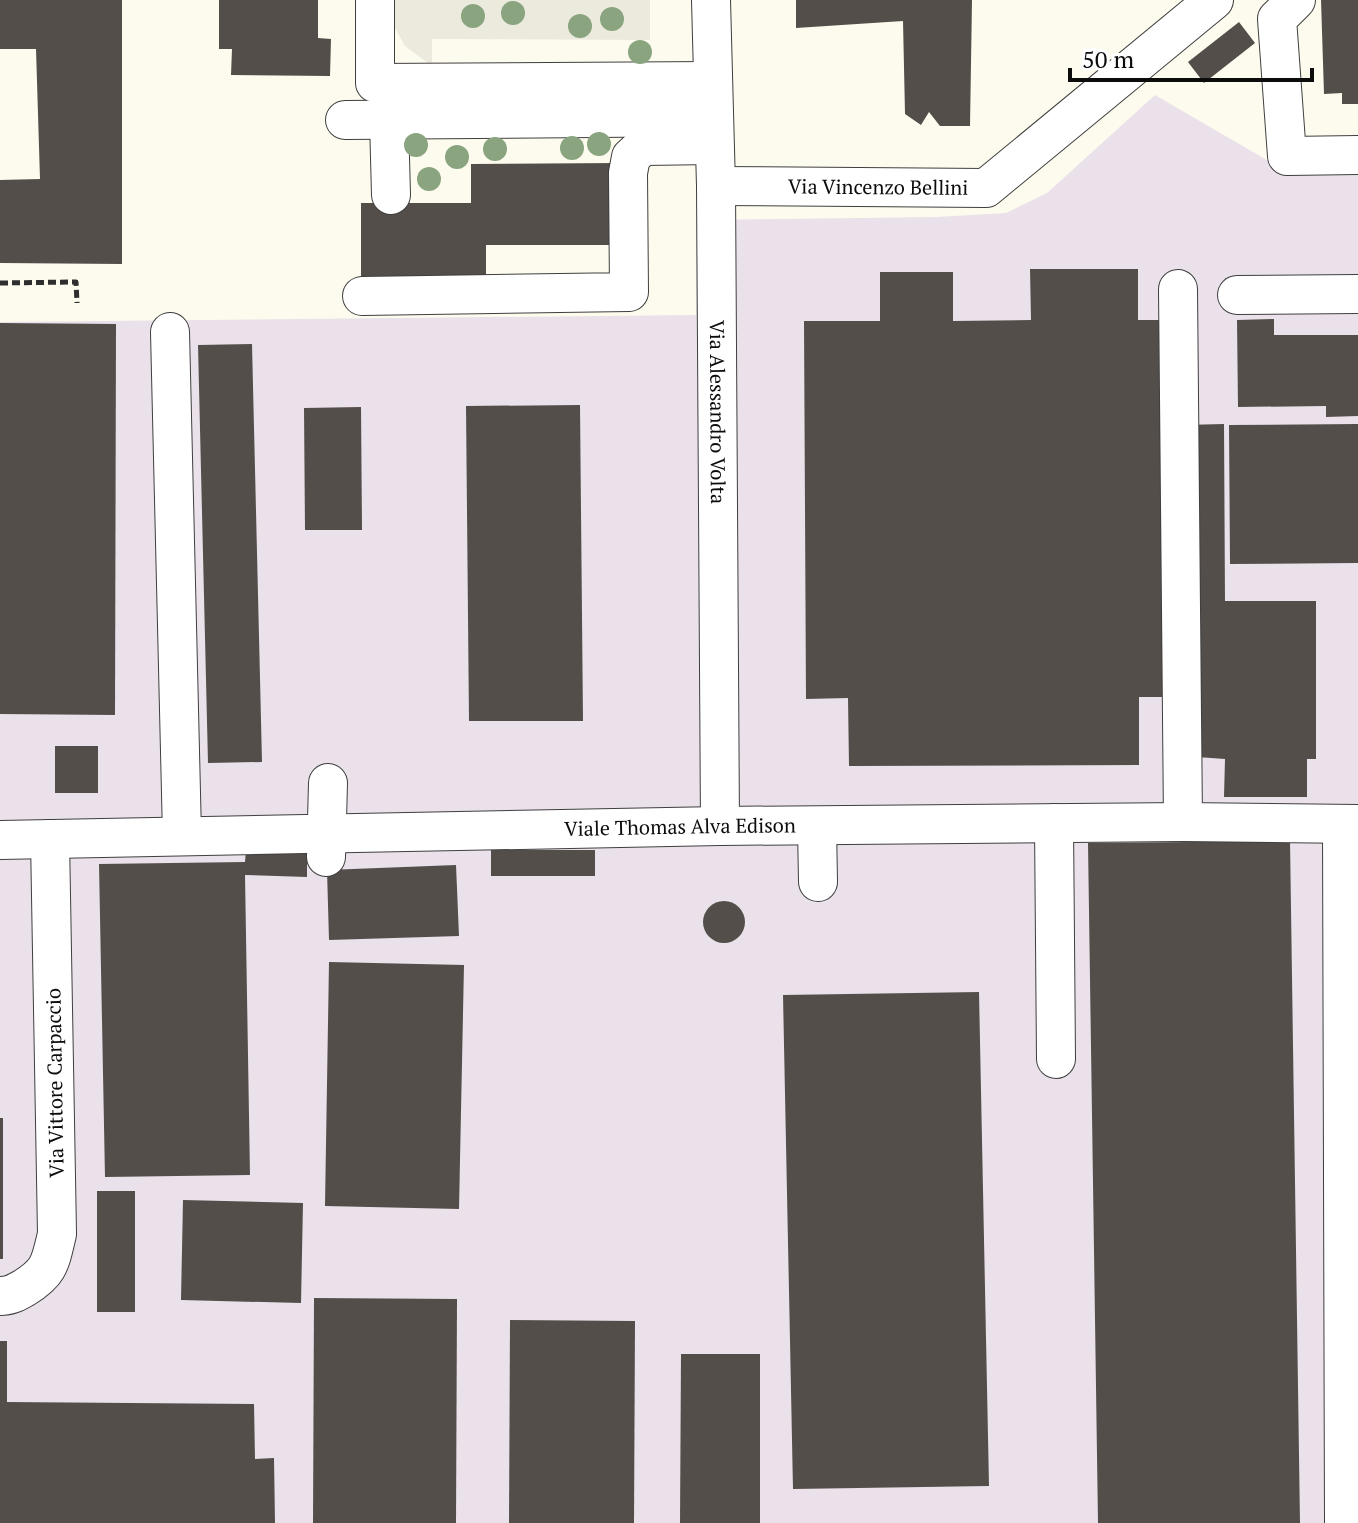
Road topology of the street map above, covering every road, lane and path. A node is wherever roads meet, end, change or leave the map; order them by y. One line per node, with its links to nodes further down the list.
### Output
1 (375, 0): 5 (street)
2 (711, 0): 5 (street, Via Alessandro Volta)
3 (1214, 0): 9 (street, Via Vincenzo Bellini)
4 (1296, 0): 8 (street)
5 (713, 114): 7 (street); 9 (street, Via Alessandro Volta); 15 (street)
6 (345, 120): 7 (street)
7 (389, 120): 10 (street)
8 (1358, 155)
9 (716, 186): 22 (street, Via Alessandro Volta)
10 (391, 195)
11 (0, 283): 16 (path)
12 (1178, 289): 19 (street)
13 (1358, 294): 14 (street)
14 (1237, 295)
15 (362, 296)
16 (77, 303)
17 (170, 332): 25 (street)
18 (328, 783): 27 (street)
19 (1183, 822): 20 (street, Viale Thomas Alva Edison); 21 (street, Viale Thomas Alva Edison)
20 (1054, 823): 23 (street, Viale Thomas Alva Edison); 29 (street)
21 (1350, 824): 31 (street)
22 (720, 826): 23 (street, Viale Thomas Alva Edison); 27 (street, Viale Thomas Alva Edison)
23 (817, 826): 28 (street)
24 (67, 830): 25 (street, Viale Thomas Alva Edison); 26 (street, Viale Thomas Alva Edison); 30 (street, Via Vittore Carpaccio)
25 (182, 835): 27 (street, Viale Thomas Alva Edison)
26 (0, 840)
27 (326, 846)
28 (818, 882)
29 (1056, 1059)
30 (0, 1296)
31 (1344, 1523)

